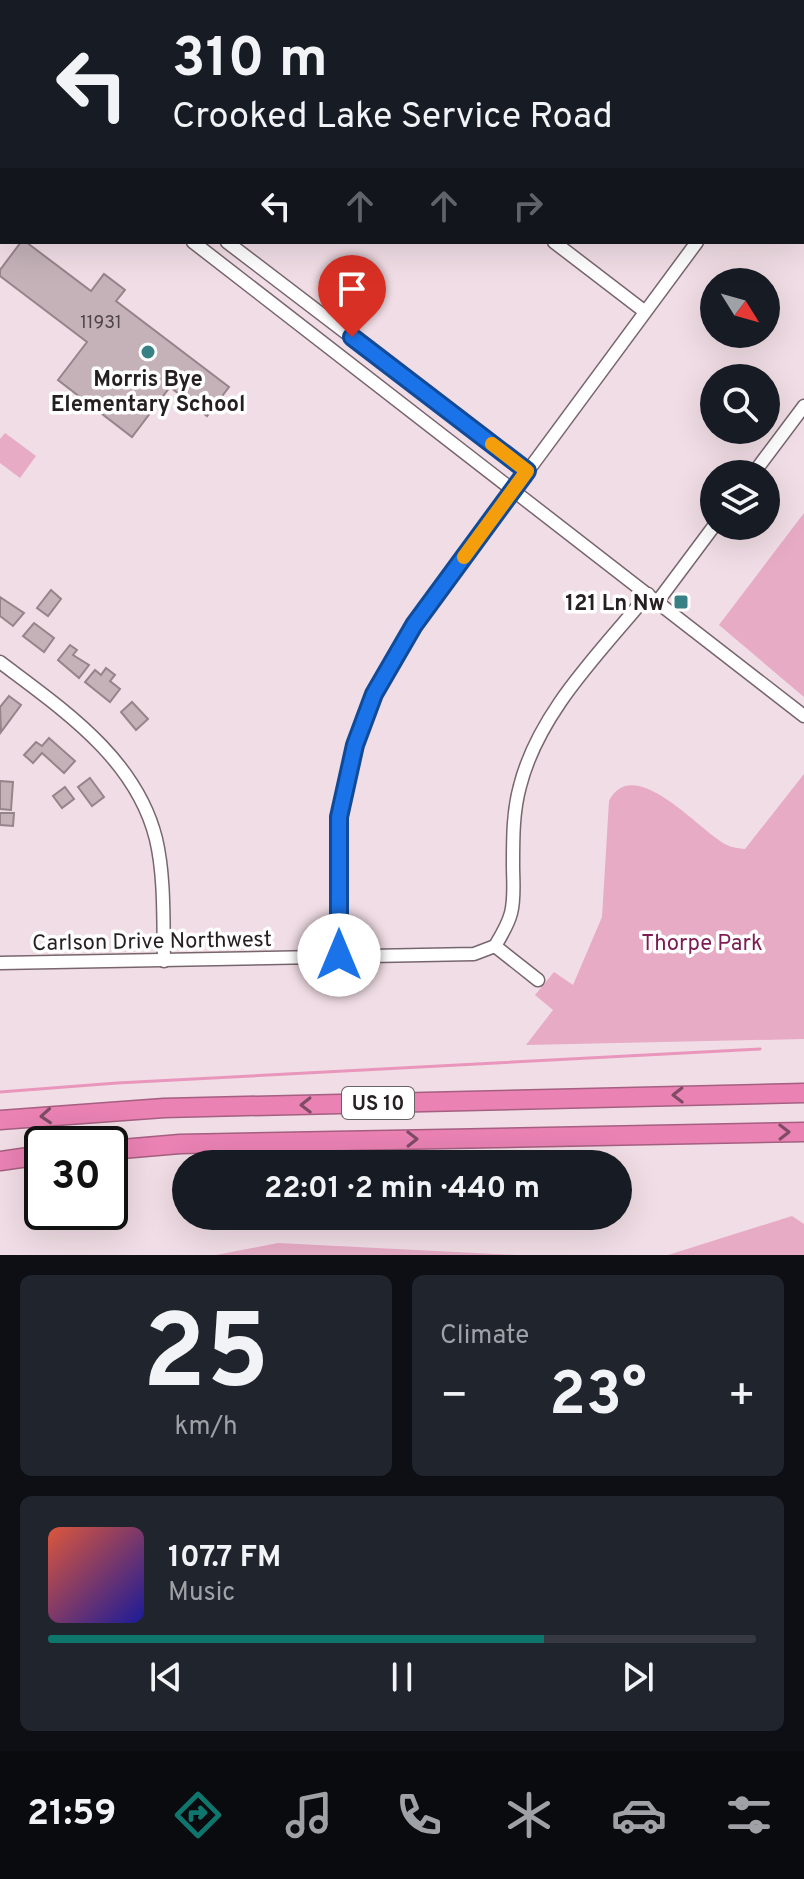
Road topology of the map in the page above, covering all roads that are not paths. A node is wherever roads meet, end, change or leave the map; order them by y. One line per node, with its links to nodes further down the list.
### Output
1 (196, 244): 9 (street)
2 (230, 244): 8 (street)
3 (557, 244): 5 (street)
4 (695, 244): 5 (street)
5 (644, 311): 8 (street)
6 (804, 406): 7 (street)
7 (764, 460)
8 (527, 471): 9 (street)
9 (513, 490): 11 (street); 15 (street)
10 (702, 540): 11 (street)
11 (653, 598): 13 (street); 14 (street)
12 (0, 662): 16 (street)
13 (804, 716)
14 (495, 946): 15 (street, Carlson Drive Northwest); 18 (street)
15 (339, 955): 16 (street, Carlson Drive Northwest)
16 (164, 961): 17 (street, Carlson Drive Northwest)
17 (0, 963)
18 (538, 980)
19 (804, 1085): 21 (highway)
20 (804, 1093): 21 (highway, US 10)
21 (756, 1094): 22 (highway, US 10, one-way to 22)
22 (0, 1120)
23 (804, 1132): 24 (highway, US 10, one-way to 23)
24 (128, 1148)
25 (24, 1158): 26 (highway)
26 (0, 1161)

